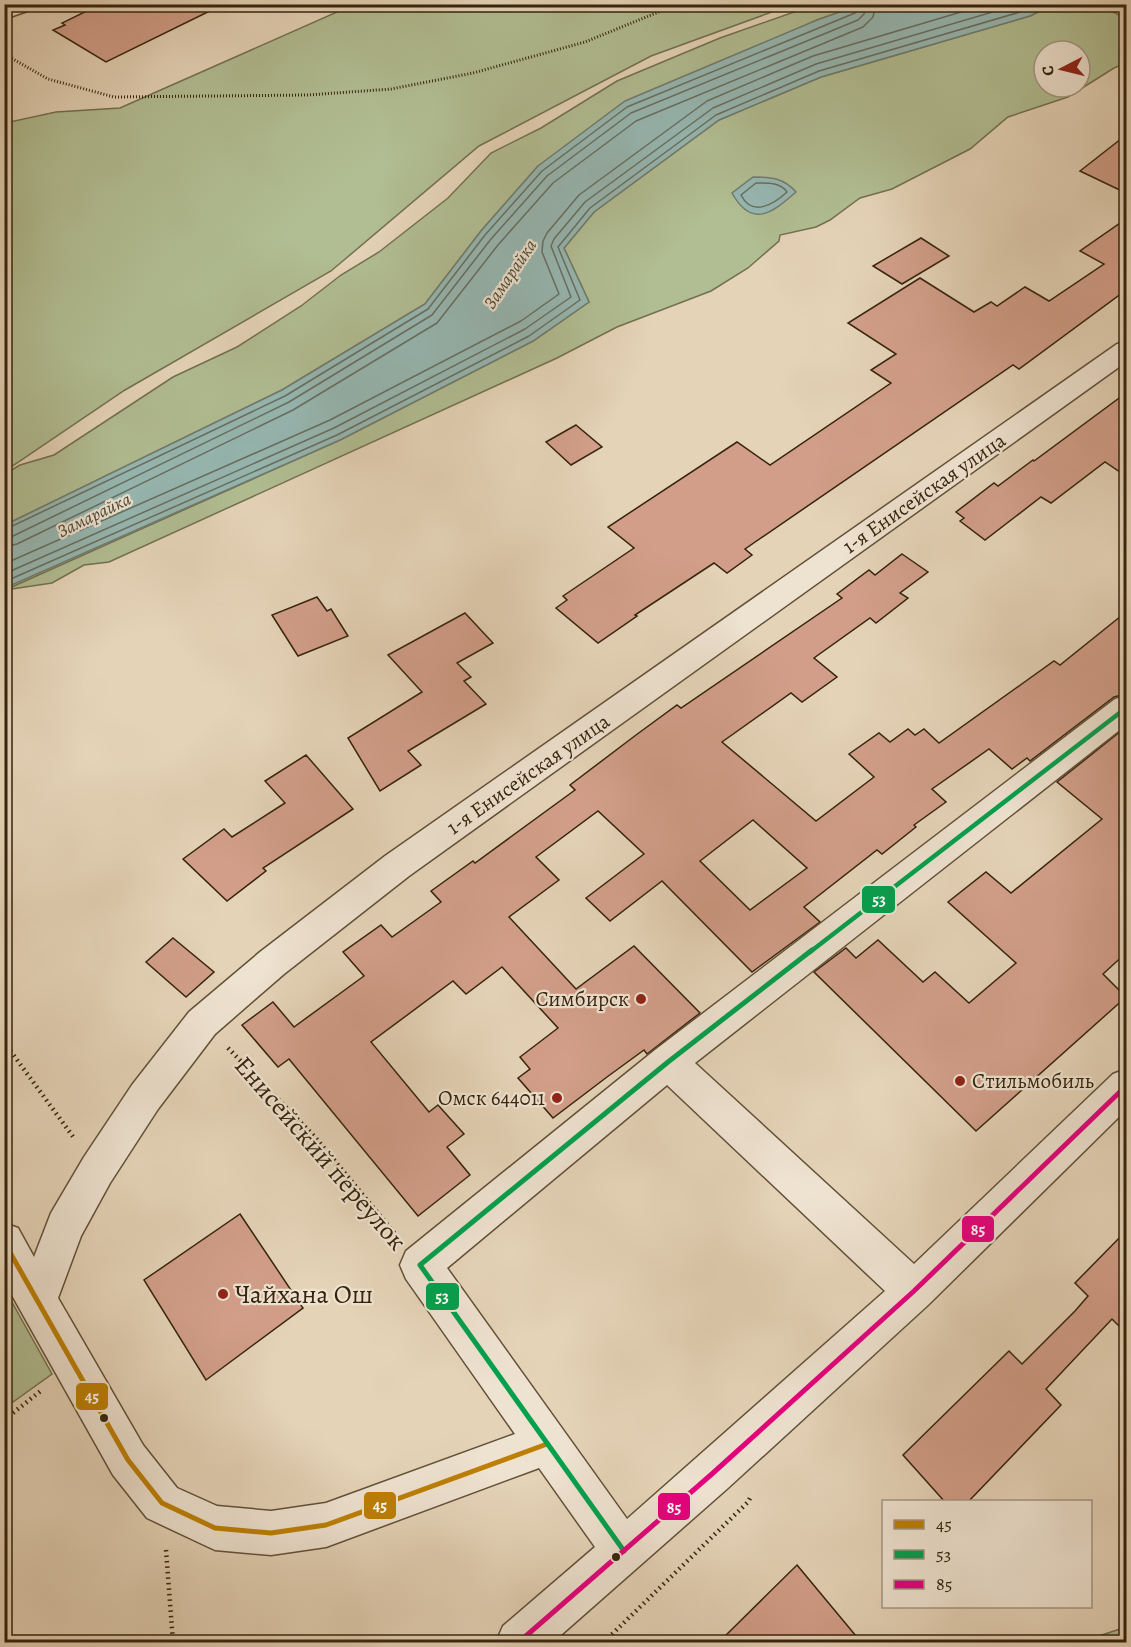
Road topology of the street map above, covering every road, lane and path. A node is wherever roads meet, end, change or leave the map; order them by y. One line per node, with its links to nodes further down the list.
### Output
1 (29, 4): 5 (street)
2 (678, 4): 6 (path)
3 (1117, 4): 4 (path)
4 (1126, 9)
5 (4, 13)
6 (4, 54)
7 (1126, 350): 9 (street, 1-я Енисейская улица)
8 (1126, 708): 11 (street)
9 (202, 1023): 13 (street, 1-я Енисейская улица); 15 (path, Енисейский переулок)
10 (4, 1042): 13 (path)
11 (668, 1062): 15 (street); 16 (street)
12 (1126, 1086): 16 (street)
13 (97, 1170): 17 (street, 1-я Енисейская улица)
14 (4, 1242): 17 (street)
15 (420, 1265): 18 (street, Енисейский переулок)
16 (914, 1291): 20 (street)
17 (38, 1299): 19 (street)
18 (547, 1444): 19 (street); 20 (street, Енисейский переулок)
19 (162, 1503): 21 (path)
20 (624, 1551): 22 (street)
21 (172, 1642)
22 (519, 1642)

